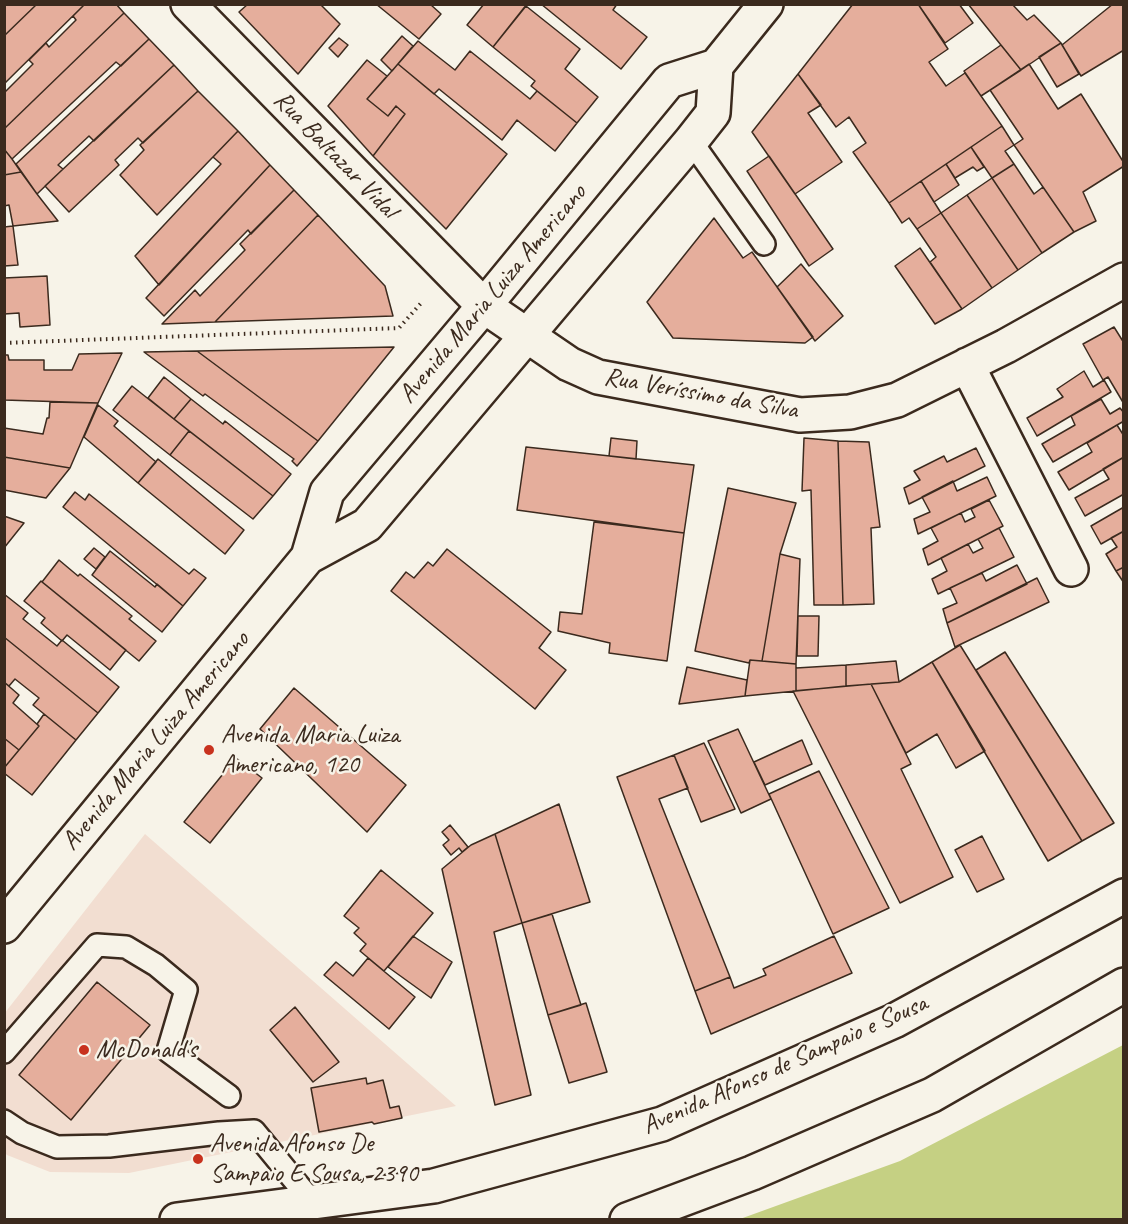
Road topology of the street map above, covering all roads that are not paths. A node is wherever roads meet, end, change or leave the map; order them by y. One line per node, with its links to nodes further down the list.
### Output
1 (188, 4): 7 (main road, Rua Baltazar Vidal)
2 (766, 4): 3 (main road)
3 (716, 66): 4 (main road, Avenida Maria Luiza Americano); 7 (main road, Avenida Maria Luiza Americano)
4 (691, 141): 5 (lane); 8 (main road, Avenida Maria Luiza Americano)
5 (764, 244)
6 (1124, 280): 9 (main road, Rua Veríssimo da Silva)
7 (484, 306): 8 (main road, Rua Veríssimo da Silva); 10 (main road, Avenida Maria Luiza Americano)
8 (527, 337): 9 (main road, Rua Veríssimo da Silva); 10 (main road, Avenida Maria Luiza Americano)
9 (967, 365): 11 (main road)
10 (308, 556): 13 (main road, Avenida Maria Luiza Americano)
11 (1071, 569)
12 (1124, 896): 18 (main road, Avenida Afonso de Sampaio e Sousa)
13 (4, 926)
14 (1124, 985): 20 (main road)
15 (4, 1052): 16 (lane)
16 (229, 1096)
17 (4, 1120): 18 (lane)
18 (313, 1203): 19 (main road, Avenida Afonso de Sampaio e Sousa)
19 (177, 1220)
20 (627, 1220)

